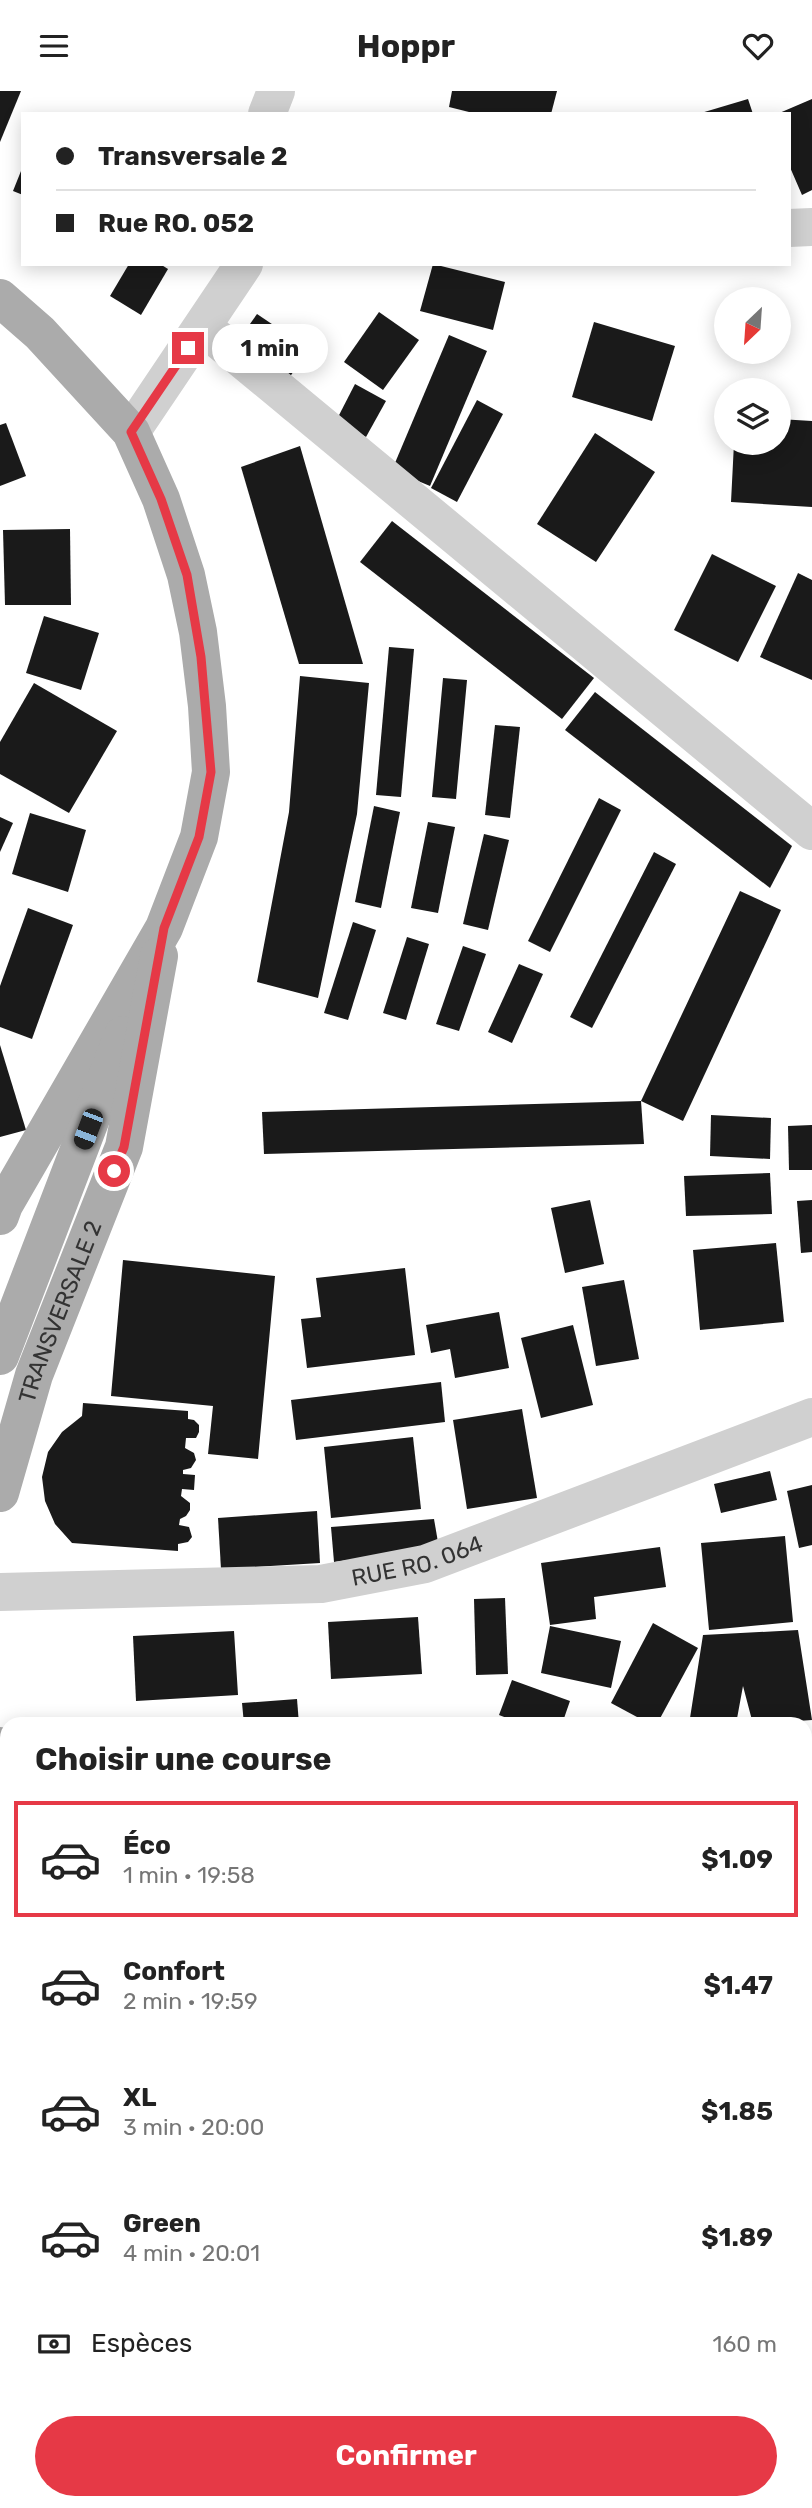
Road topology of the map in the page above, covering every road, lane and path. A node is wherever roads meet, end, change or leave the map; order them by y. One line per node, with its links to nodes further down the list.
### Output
1 (276, 91): 2 (street)
2 (268, 112)
3 (812, 227): 4 (street)
4 (791, 228)
5 (243, 266): 7 (street)
6 (0, 298): 8 (main road, TRANSVERSALE 2)
7 (203, 327): 8 (street); 9 (street)
8 (131, 432): 10 (main road, TRANSVERSALE 2)
9 (812, 831)
10 (164, 928): 11 (main road, TRANSVERSALE 2); 12 (main road); 14 (main road, TRANSVERSALE 2)
11 (0, 1216)
12 (0, 1356)
13 (812, 1417): 15 (street, RUE RO. 064)
14 (0, 1493)
15 (0, 1592)

